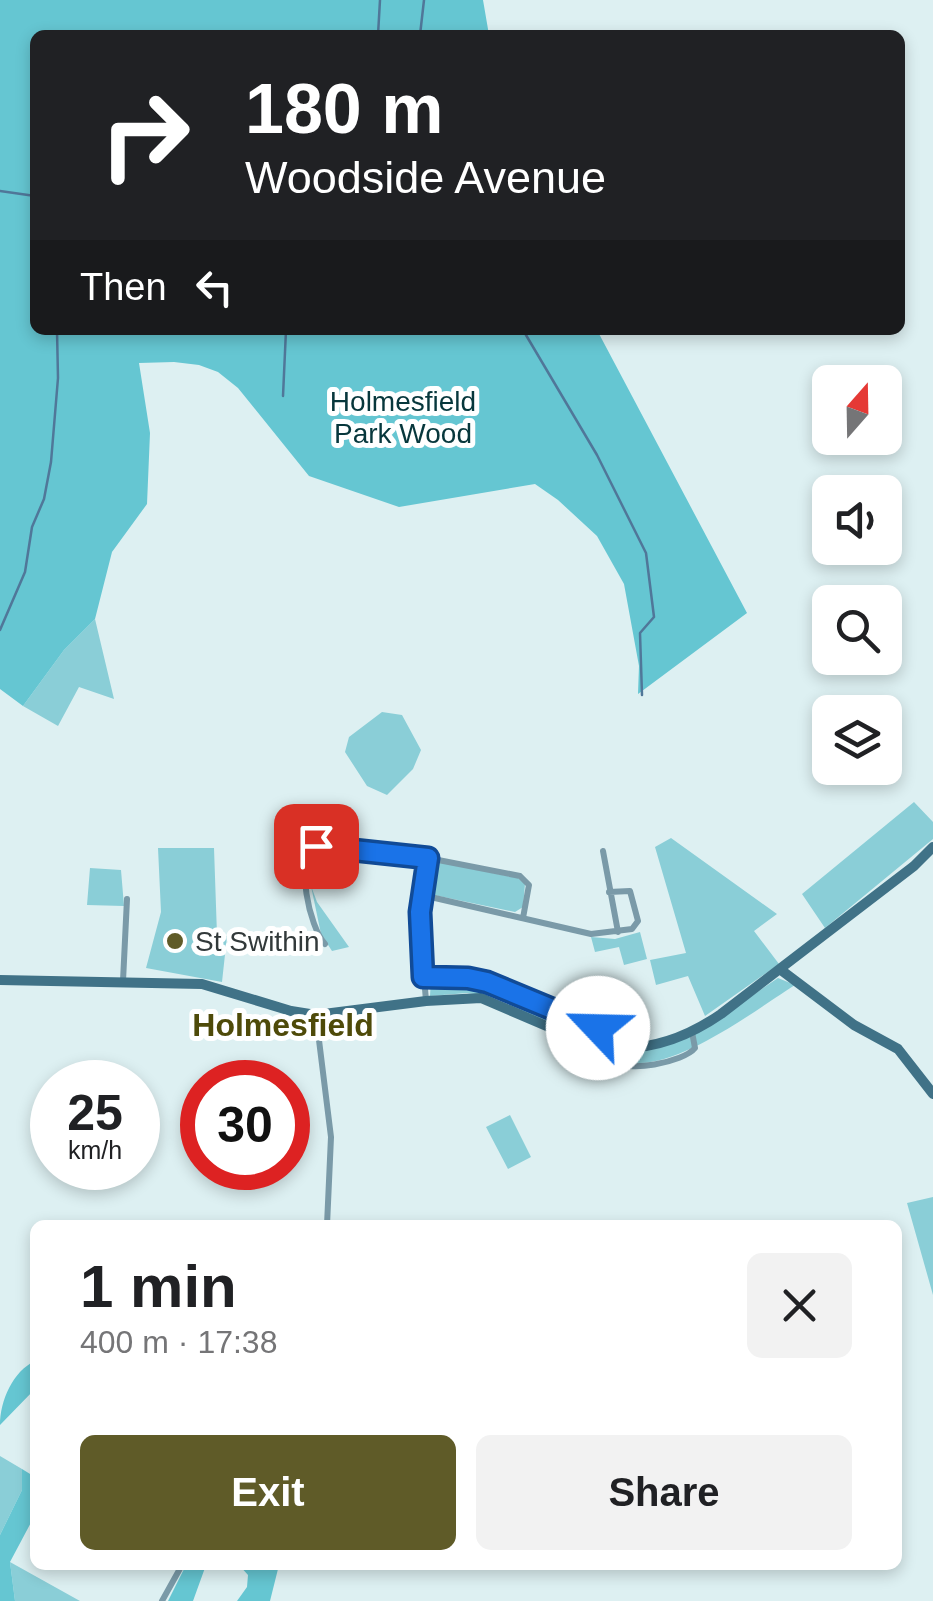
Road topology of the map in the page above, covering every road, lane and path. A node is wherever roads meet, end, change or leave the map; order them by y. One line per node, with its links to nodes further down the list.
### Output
1 (933, 847): 10 (main road)
2 (603, 850): 4 (street)
3 (428, 858): 5 (street); 7 (street); 9 (street)
4 (609, 892): 8 (street); 8 (street)
5 (422, 895): 7 (street); 11 (street)
6 (127, 899): 13 (street)
7 (522, 918): 8 (street)
8 (618, 932)
9 (325, 944)
10 (781, 970): 16 (main road); 18 (main road)
11 (423, 977): 14 (street); 17 (street)
12 (0, 980): 13 (main road)
13 (123, 980): 15 (main road)
14 (426, 1000): 15 (main road); 17 (main road)
15 (316, 1014): 19 (street)
16 (692, 1032): 17 (main road); 17 (street)
17 (606, 1048)
18 (933, 1094)
19 (328, 1220)
20 (179, 1570): 21 (street)
21 (162, 1601)

